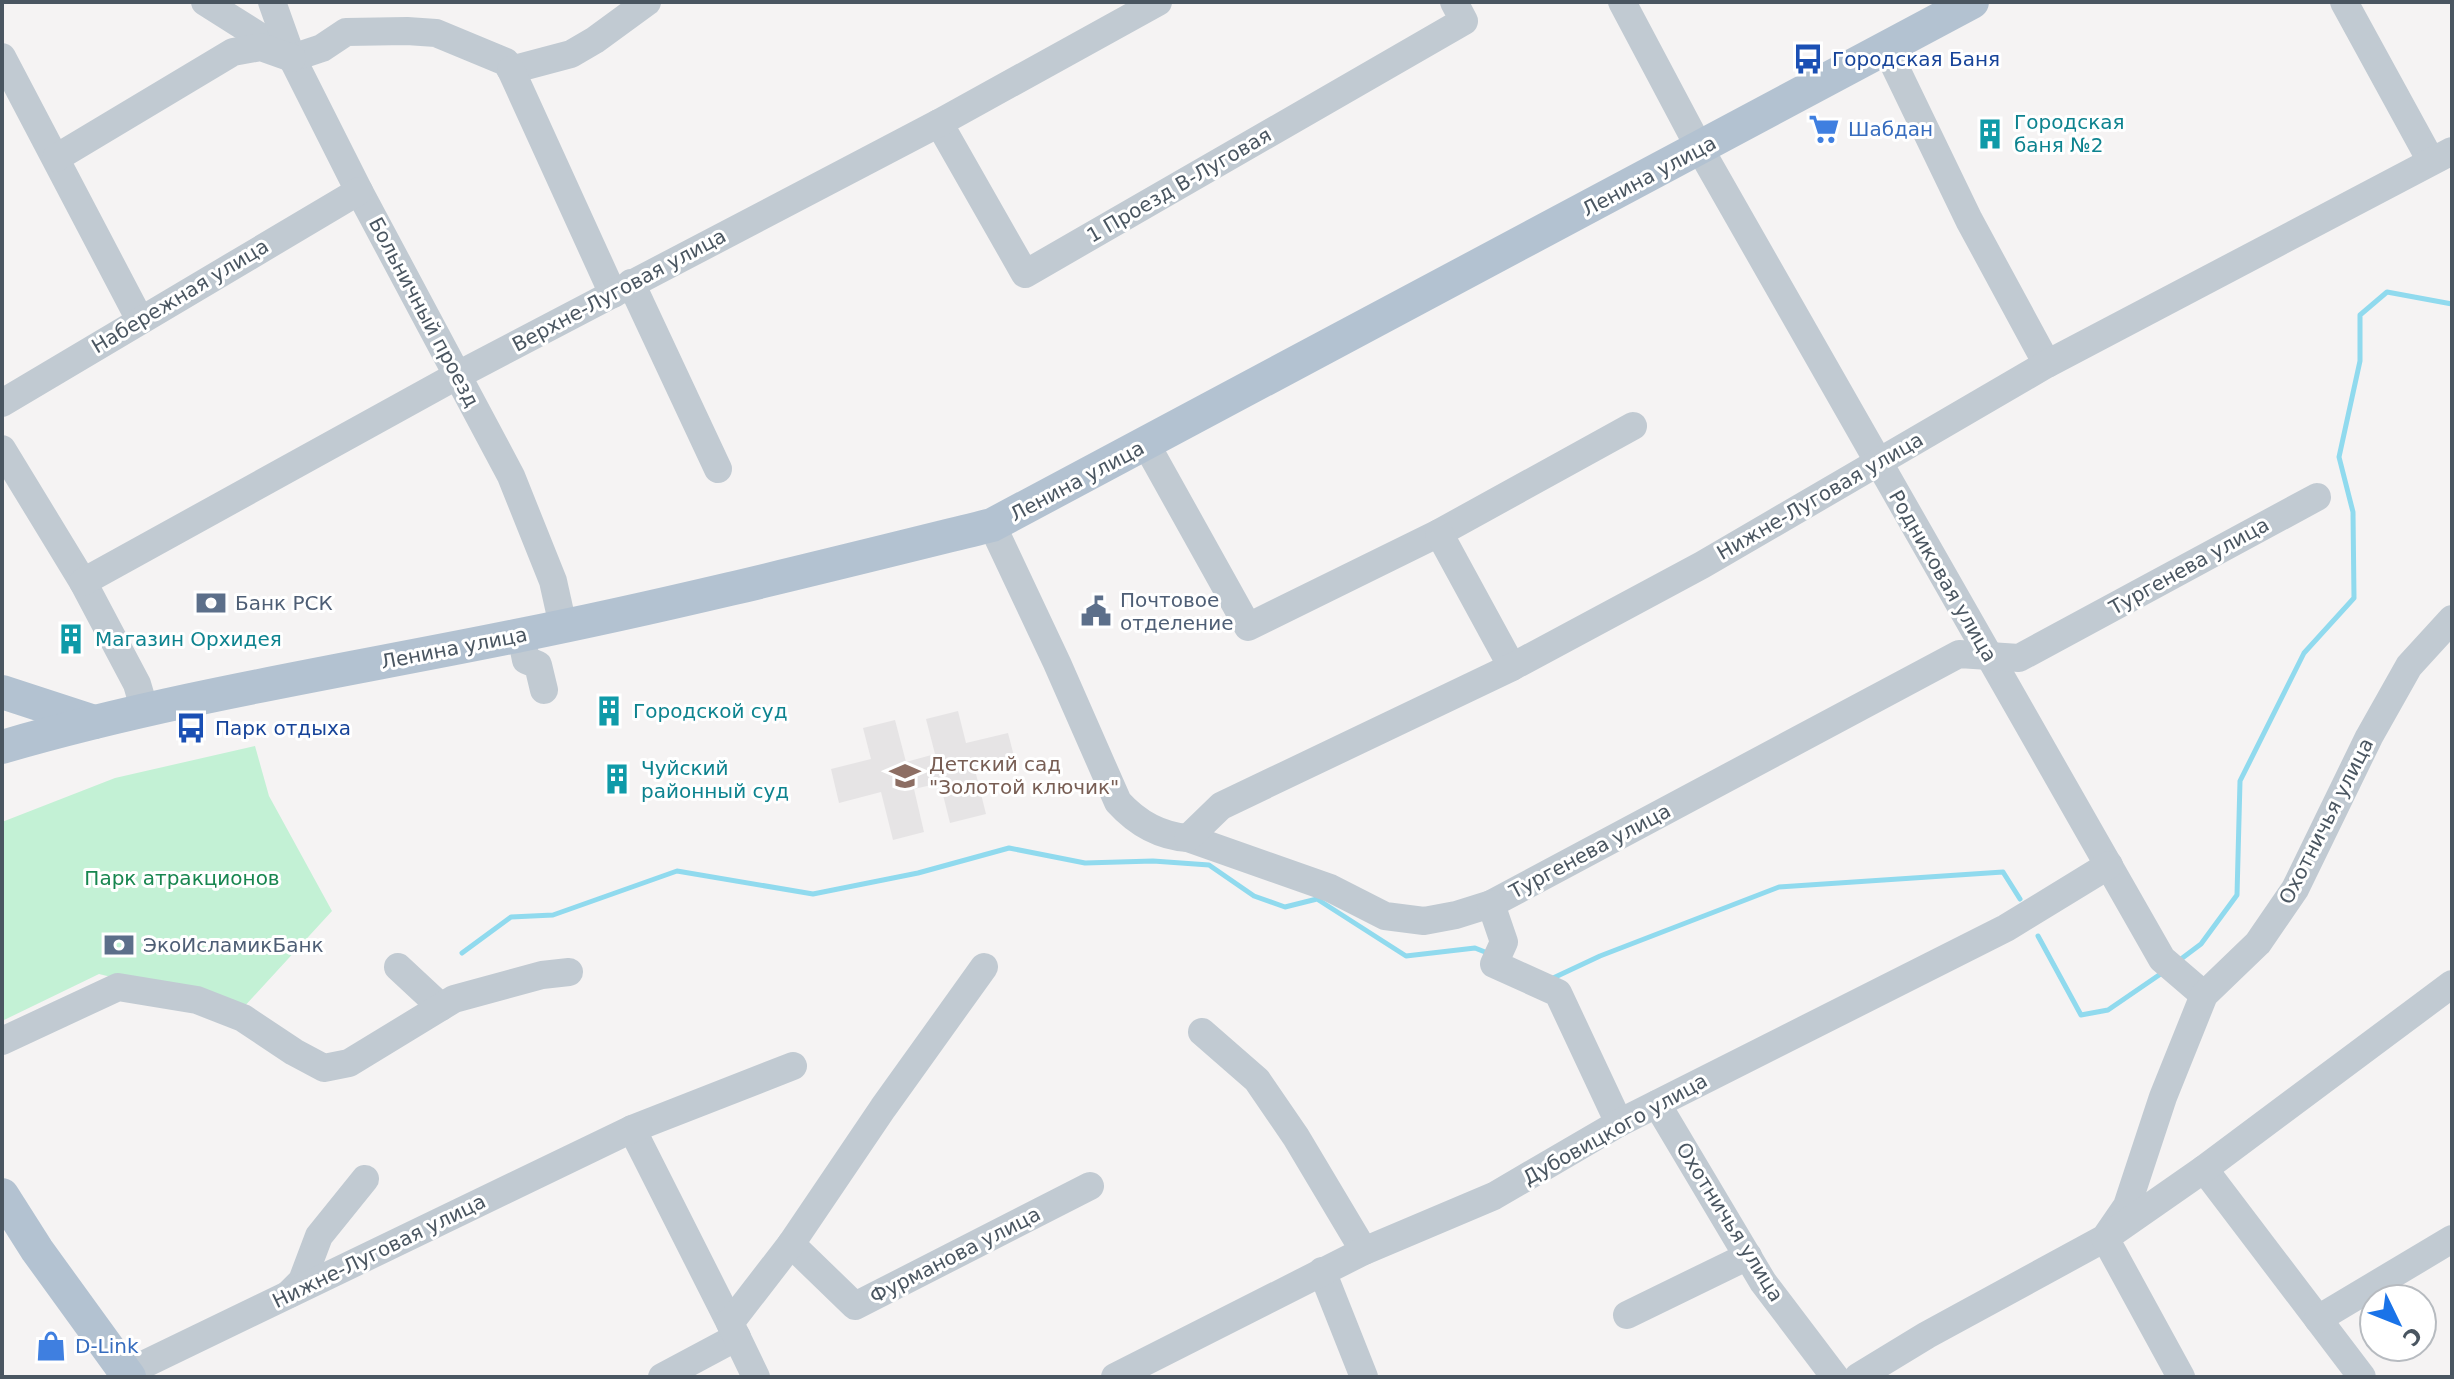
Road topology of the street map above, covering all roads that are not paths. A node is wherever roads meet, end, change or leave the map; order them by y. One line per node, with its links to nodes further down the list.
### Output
1 (205, 2): 11 (street)
2 (272, 2): 11 (street, Больничный проезд)
3 (647, 2): 12 (street)
4 (1158, 2): 13 (street, Верхне-Луговая улица)
5 (1454, 2): 13 (street, 1 Проезд В-Луговая)
6 (1622, 2): 14 (street, Родниковая улица)
7 (1972, 2): 9 (main road, Ленина улица)
8 (2344, 2): 15 (street)
9 (1886, 48): 14 (main road, Ленина улица); 20 (street)
10 (2, 57): 16 (street)
11 (292, 58): 12 (street); 16 (street); 17 (street, Больничный проезд)
12 (511, 70): 18 (street)
13 (939, 123): 18 (street, Верхне-Луговая улица)
14 (1700, 149): 24 (main road, Ленина улица); 26 (street, Родниковая улица)
15 (2442, 156): 20 (street, Нижне-Луговая улица)
16 (56, 158): 19 (street)
17 (359, 191): 19 (street, Набережная улица); 21 (street, Больничный проезд)
18 (622, 289): 21 (street, Верхне-Луговая улица); 27 (street)
19 (140, 320): 22 (street, Набережная улица)
20 (2047, 364): 26 (street, Нижне-Луговая улица)
21 (458, 375): 31 (street, Верхне-Луговая улица); 33 (street, Больничный проезд)
22 (2, 403)
23 (1633, 426): 30 (street)
24 (1146, 444): 29 (main road, Ленина улица); 30 (street)
25 (2, 449): 31 (street)
26 (1878, 462): 35 (street, Родниковая улица); 36 (street, Нижне-Луговая улица)
27 (718, 469)
28 (2317, 497): 35 (street, Тургенева улица)
29 (992, 525): 33 (main road, Ленина улица); 44 (street, Тургенева улица)
30 (1439, 533): 36 (street)
31 (83, 582): 39 (street)
32 (2452, 619): 51 (street, Охотничья улица)
33 (563, 626): 34 (main road, Ленина улица)
34 (521, 635): 37 (street); 39 (main road, Ленина улица)
35 (1989, 656): 45 (street, Родниковая улица); 46 (street, Тургенева улица)
36 (1512, 667): 44 (street, Нижне-Луговая улица)
37 (544, 690)
38 (2, 692): 40 (main road)
39 (145, 711): 40 (main road, Ленина улица)
40 (94, 722): 41 (main road, Ленина улица)
41 (53, 732): 42 (main road); 43 (main road)
42 (2, 747)
43 (2, 758)
44 (1188, 838): 46 (street, Тургенева улица)
45 (2109, 865): 51 (street, Родниковая улица); 56 (street, Дубовицкого улица)
46 (1491, 904): 57 (street)
47 (398, 967): 52 (street)
48 (984, 967): 65 (street)
49 (569, 972): 52 (street)
50 (2452, 984): 59 (street, Охотничья улица)
51 (2204, 995): 63 (street, Охотничья улица)
52 (441, 1007): 54 (street)
53 (1202, 1032): 66 (street)
54 (2, 1041)
55 (793, 1066): 58 (street, Нижне-Луговая улица)
56 (1657, 1104): 57 (street, Дубовицкого улица); 67 (street, Охотничья улица)
57 (1619, 1123): 66 (street, Дубовицкого улица)
58 (632, 1129): 69 (street, Нижне-Луговая улица); 72 (street)
59 (2204, 1169): 63 (street, Охотничья улица); 71 (street)
60 (365, 1179): 69 (street)
61 (1090, 1186): 65 (street, Фурманова улица)
62 (2, 1195): 73 (main road)
63 (2105, 1238): 79 (street, Охотничья улица); 80 (street)
64 (2452, 1239): 71 (street)
65 (791, 1244): 72 (street)
66 (1364, 1251): 68 (street, Дубовицкого улица)
67 (1748, 1256): 70 (street); 78 (street, Охотничья улица)
68 (1322, 1271): 76 (street, Дубовицкого улица); 77 (street)
69 (288, 1295): 73 (street, Нижне-Луговая улица)
70 (1627, 1315)
71 (2318, 1319): 81 (street)
72 (734, 1330): 74 (street); 75 (street)
73 (127, 1375)
74 (662, 1377)
75 (756, 1377)
76 (1115, 1377)
77 (1364, 1377)
78 (1835, 1377)
79 (1858, 1377)
80 (2181, 1377)
81 (2362, 1377)

